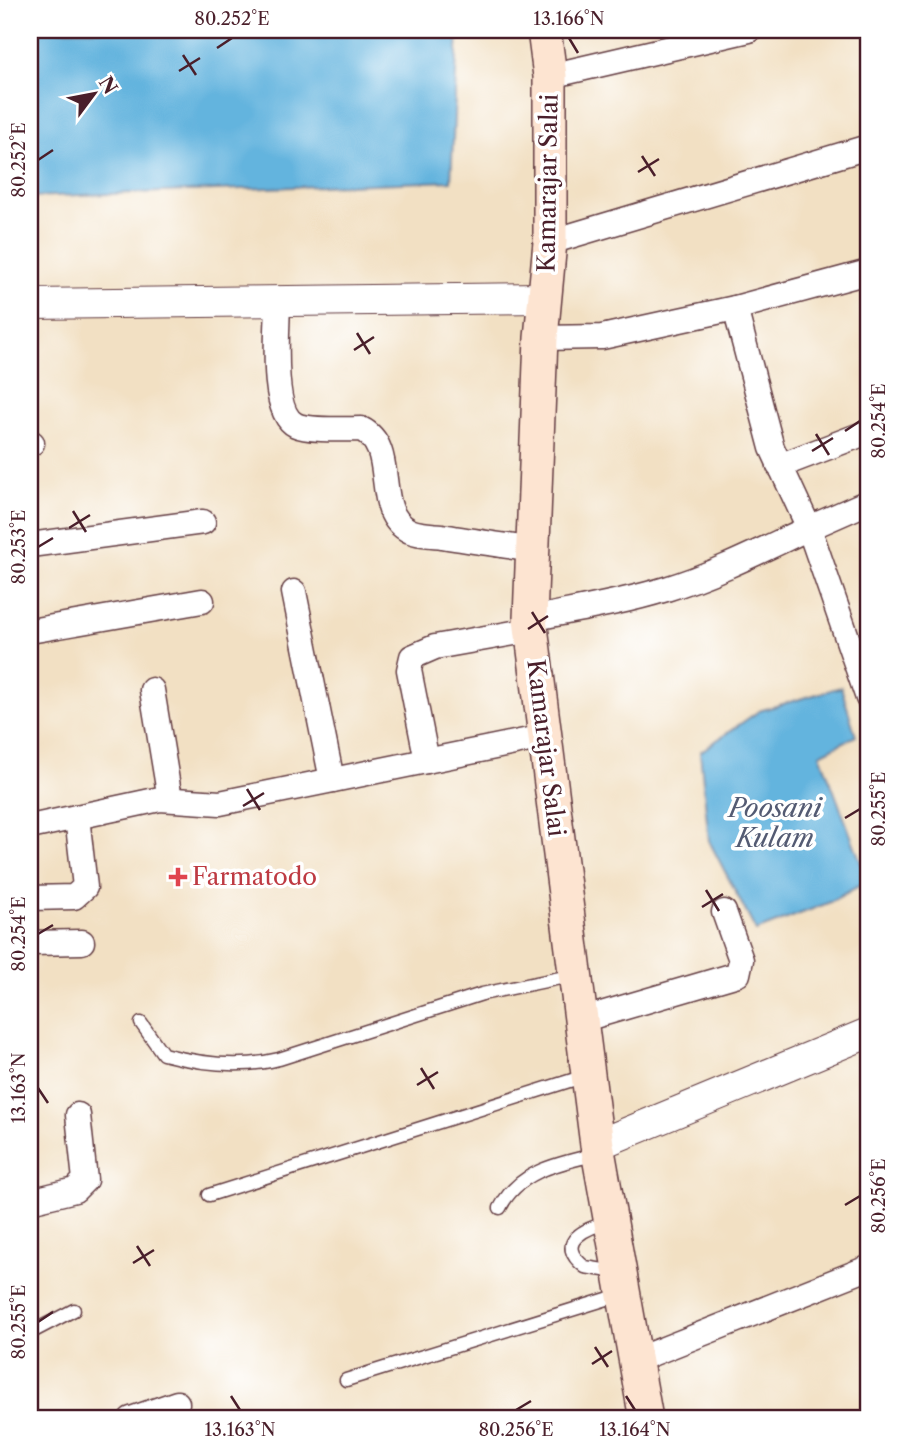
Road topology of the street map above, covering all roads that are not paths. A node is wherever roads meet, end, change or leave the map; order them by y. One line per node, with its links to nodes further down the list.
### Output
1 (544, 30): 3 (main road, Kamarajar Salai)
2 (749, 30): 3 (street)
3 (550, 76): 5 (main road, Kamarajar Salai)
4 (868, 147): 5 (street)
5 (550, 242): 7 (main road, Kamarajar Salai)
6 (868, 272): 10 (street)
7 (544, 298): 8 (street); 11 (main road, Kamarajar Salai)
8 (278, 301): 9 (street); 18 (street)
9 (30, 304)
10 (735, 308): 11 (street); 13 (street)
11 (541, 338): 18 (main road, Kamarajar Salai)
12 (868, 432): 13 (street)
13 (779, 467): 16 (street)
14 (868, 502): 16 (street)
15 (203, 522): 17 (street)
16 (809, 528): 21 (street); 24 (street)
17 (30, 545)
18 (533, 550): 21 (main road, Kamarajar Salai)
19 (293, 592): 27 (street)
20 (202, 601): 22 (street)
21 (530, 625): 25 (main road, Kamarajar Salai); 26 (street)
22 (30, 631)
23 (152, 690): 28 (street)
24 (868, 696)
25 (544, 737): 26 (street); 35 (main road, Kamarajar Salai)
26 (427, 761): 27 (street)
27 (332, 780): 28 (street)
28 (170, 799): 29 (street)
29 (77, 817): 30 (street); 31 (street)
30 (30, 827)
31 (30, 898)
32 (724, 912): 36 (street)
33 (82, 942): 34 (street)
34 (30, 943)
35 (575, 975): 36 (main road, Kamarajar Salai); 37 (lane)
36 (581, 1020): 39 (main road, Kamarajar Salai)
37 (141, 1023)
38 (868, 1032): 41 (street)
39 (588, 1075): 41 (main road, Kamarajar Salai); 42 (lane)
40 (78, 1115): 43 (street)
41 (598, 1149): 44 (lane); 46 (main road, Kamarajar Salai)
42 (209, 1195)
43 (30, 1201)
44 (500, 1209)
45 (868, 1268): 49 (street)
46 (622, 1283): 49 (main road, Kamarajar Salai); 50 (lane)
47 (74, 1310): 48 (lane)
48 (30, 1334)
49 (636, 1360): 53 (main road, Kamarajar Salai)
50 (346, 1380)
51 (177, 1403): 52 (street)
52 (131, 1419)
53 (646, 1419)

